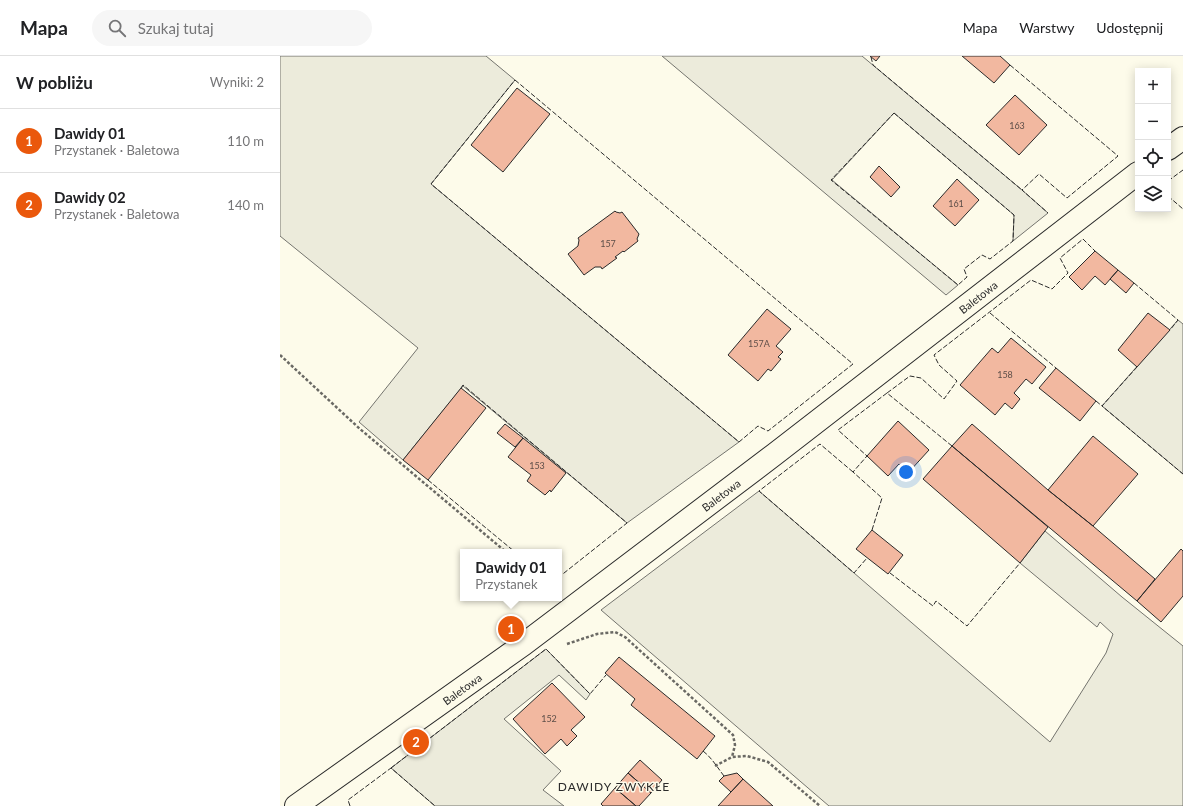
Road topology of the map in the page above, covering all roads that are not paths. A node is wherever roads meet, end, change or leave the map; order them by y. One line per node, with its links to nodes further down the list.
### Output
1 (1183, 138): 2 (street)
2 (1171, 147)
3 (1135, 174): 4 (street, Baletowa)
4 (296, 806)

